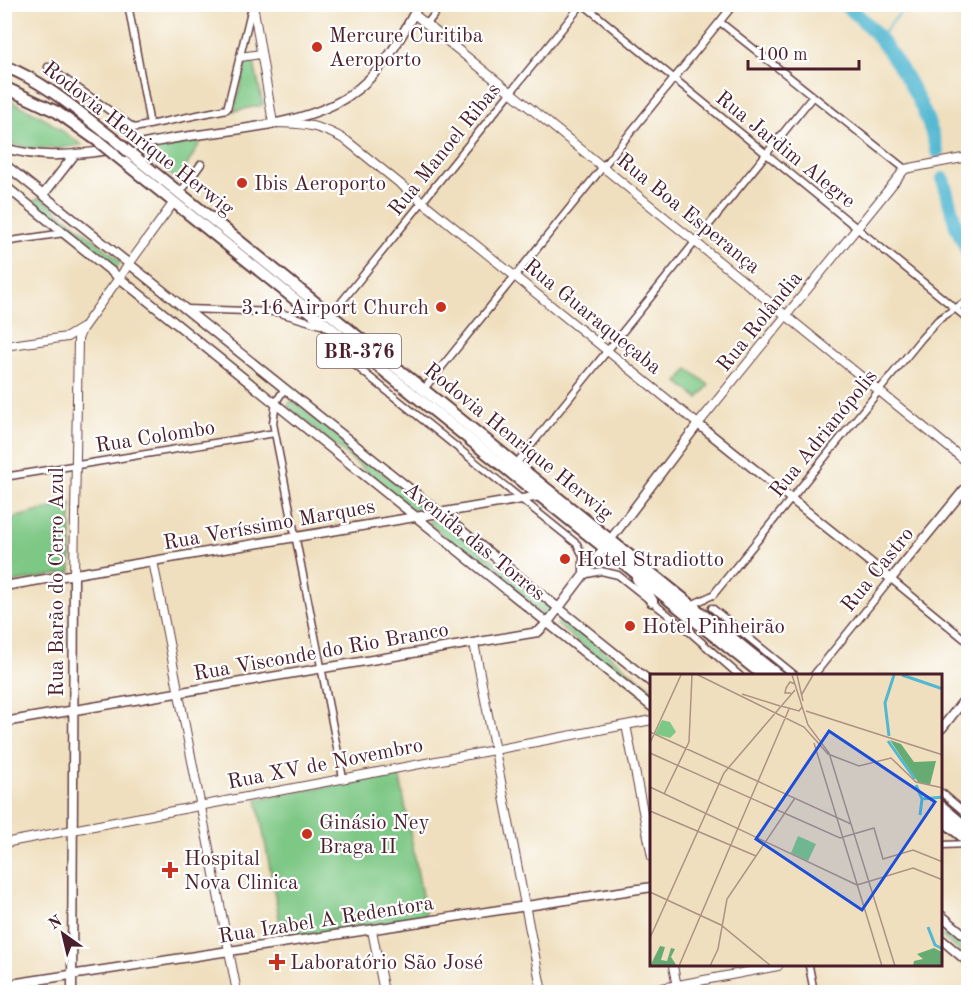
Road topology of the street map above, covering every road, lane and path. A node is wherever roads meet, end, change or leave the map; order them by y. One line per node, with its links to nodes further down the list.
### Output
1 (128, 4): 19 (street)
2 (419, 4): 7 (main road)
3 (442, 4): 9 (street)
4 (582, 4): 14 (street, Rua Jardim Alegre); 16 (street, Rua Manoel Ribas)
5 (735, 4): 8 (street)
6 (252, 6): 10 (street); 11 (street)
7 (414, 14): 9 (street, Rua Boa Esperança); 18 (main road)
8 (720, 22): 14 (street); 17 (street)
9 (427, 24): 16 (street, Rua Boa Esperança)
10 (261, 54): 11 (street); 18 (street)
11 (240, 57): 19 (street)
12 (4, 66): 30 (highway, Rodovia Henrique Herwig / BR-376, bridge)
13 (48, 67): 19 (street)
14 (674, 79): 22 (street, Rua Jardim Alegre); 26 (street)
15 (4, 87): 30 (highway, Rodovia Henrique Herwig / BR-376, bridge)
16 (511, 92): 26 (street, Rua Boa Esperança); 31 (street, Rua Manoel Ribas)
17 (813, 96): 22 (street); 27 (street)
18 (273, 123): 21 (main road); 31 (street, Rua Guaraqueçaba)
19 (150, 125)
20 (4, 148): 21 (main road)
21 (75, 154): 29 (main road)
22 (766, 154): 33 (street, Rua Jardim Alegre); 36 (street)
23 (969, 157): 27 (street)
24 (201, 164): 30 (street, Rua Barão do Cerro Azul)
25 (4, 167): 29 (main road, Avenida das Torres)
26 (603, 167): 36 (street, Rua Boa Esperança); 38 (street)
27 (905, 169): 33 (street, Rua Rolândia)
28 (4, 184): 32 (main road, Avenida das Torres)
29 (40, 193): 32 (main road); 37 (main road, Avenida das Torres)
30 (177, 197): 37 (street, Rua Barão do Cerro Azul); 43 (highway, Rodovia Henrique Herwig / BR-376); 47 (highway, Rodovia Henrique Herwig / BR-376)
31 (423, 201): 38 (street, Rua Guaraqueçaba); 43 (street, Rua Manoel Ribas)
32 (28, 203): 34 (main road, Avenida das Torres)
33 (858, 229): 41 (street, Rua Jardim Alegre); 44 (street, Rua Rolândia)
34 (64, 233): 35 (street); 39 (main road, Avenida das Torres)
35 (4, 242)
36 (695, 242): 44 (street, Rua Boa Esperança); 50 (street)
37 (129, 264): 39 (street, Rua Barão do Cerro Azul); 42 (main road, Avenida das Torres)
38 (515, 276): 50 (street, Rua Guaraqueçaba); 53 (street)
39 (120, 277): 46 (street, Rua Barão do Cerro Azul); 55 (main road, Avenida das Torres)
40 (969, 300): 41 (street, Rua Adrianópolis)
41 (955, 308): 45 (street, Rua Jardim Alegre); 54 (street, Rua Adrianópolis)
42 (186, 309): 47 (street); 52 (main road, Avenida das Torres)
43 (331, 315): 53 (highway, Rodovia Henrique Herwig / BR-376)
44 (787, 316): 54 (street, Rua Boa Esperança); 56 (street, Rua Rolândia)
45 (969, 319)
46 (83, 327): 48 (street); 51 (street, Rua Barão do Cerro Azul)
47 (331, 328): 63 (highway, Rodovia Henrique Herwig / BR-376); 65 (street)
48 (60, 338): 49 (street); 51 (street)
49 (4, 346)
50 (608, 350): 56 (street, Rua Guaraqueçaba); 59 (street)
51 (77, 352): 60 (street, Rua Barão do Cerro Azul)
52 (285, 388): 55 (street); 66 (main road, Avenida das Torres)
53 (424, 389): 59 (highway, Rodovia Henrique Herwig / BR-376)
54 (879, 391): 58 (street, Rua Boa Esperança); 64 (street, Rua Adrianópolis)
55 (276, 402): 57 (street); 67 (main road, Avenida das Torres)
56 (698, 424): 64 (main road, Rua Guaraqueçaba); 69 (main road, Rua Rolândia)
57 (275, 433): 60 (street, Rua Colombo); 68 (street)
58 (969, 463)
59 (516, 464): 69 (highway, Rodovia Henrique Herwig / BR-376)
60 (75, 465): 61 (street, Rua Colombo); 72 (street, Rua Barão do Cerro Azul)
61 (4, 477)
62 (969, 485): 74 (main road, Rua Castro)
63 (540, 496): 65 (main road, Rua Veríssimo Marques); 69 (highway, Rodovia Henrique Herwig / BR-376)
64 (791, 499): 74 (main road, Rua Guaraqueçaba); 76 (street, Rua Adrianópolis)
65 (522, 500): 66 (main road, Rua Veríssimo Marques); 73 (street)
66 (440, 513): 67 (main road, Rua Veríssimo Marques); 79 (main road, Avenida das Torres)
67 (417, 517): 68 (main road, Rua Veríssimo Marques); 82 (main road, Avenida das Torres)
68 (296, 537): 70 (main road, Rua Veríssimo Marques); 85 (street)
69 (610, 540): 71 (highway, Rodovia Henrique Herwig / BR-376); 73 (main road, Rua Visconde do Rio Branco); 78 (highway, Rodovia Henrique Herwig / BR-376)
70 (153, 561): 72 (main road, Rua Veríssimo Marques); 92 (street)
71 (632, 570): 77 (highway); 87 (highway, Rodovia Henrique Herwig / BR-376)
72 (74, 575): 75 (main road, Rua Veríssimo Marques); 95 (main road, Rua Barão do Cerro Azul)
73 (583, 576): 77 (street); 79 (main road, Rua Visconde do Rio Branco)
74 (891, 579): 83 (street, Rua Guaraqueçaba); 90 (street, Rua Castro)
75 (4, 586)
76 (713, 595): 78 (street, Rua Adrianópolis); 80 (street)
77 (652, 601): 86 (street)
78 (691, 605): 81 (highway, Rodovia Henrique Herwig / BR-376)
79 (558, 608): 82 (main road, Rua Visconde do Rio Branco); 91 (main road, Avenida das Torres)
80 (712, 608): 81 (street); 89 (street)
81 (711, 621): 88 (highway, Rodovia Henrique Herwig / BR-376)
82 (548, 622): 84 (main road, Rua Visconde do Rio Branco); 94 (main road, Avenida das Torres)
83 (969, 642)
84 (474, 643): 85 (main road, Rua Visconde do Rio Branco); 100 (street)
85 (322, 669): 92 (main road, Rua Visconde do Rio Branco); 101 (street)
86 (738, 674)
87 (762, 674)
88 (777, 674)
89 (794, 674)
90 (815, 674)
91 (650, 681)
92 (179, 693): 95 (main road, Rua Visconde do Rio Branco); 103 (street)
93 (969, 695): 99 (main road)
94 (650, 705)
95 (74, 711): 97 (main road, Rua Visconde do Rio Branco); 108 (main road, Rua Barão do Cerro Azul)
96 (650, 720): 98 (street, Rua XV de Novembro)
97 (4, 722)
98 (626, 724): 100 (street, Rua XV de Novembro); 112 (street)
99 (943, 727)
100 (495, 750): 101 (street, Rua XV de Novembro); 114 (street)
101 (343, 778): 103 (street, Rua XV de Novembro)
102 (943, 794): 105 (street)
103 (201, 805): 108 (street, Rua XV de Novembro); 119 (street)
104 (943, 808): 107 (highway)
105 (969, 815)
106 (943, 820): 109 (highway)
107 (969, 829)
108 (73, 830): 110 (street, Rua XV de Novembro); 124 (main road, Rua Barão do Cerro Azul)
109 (969, 842): 111 (street)
110 (4, 843)
111 (943, 845)
112 (650, 847)
113 (650, 887): 114 (main road, Rua Izabel A Redentora)
114 (525, 907): 116 (main road, Rua Izabel A Redentora); 130 (street)
115 (943, 921): 117 (main road)
116 (372, 930): 119 (main road, Rua Izabel A Redentora); 129 (street)
117 (969, 938)
118 (943, 941): 120 (main road)
119 (229, 951): 124 (main road, Rua Izabel A Redentora); 128 (street)
120 (969, 962)
121 (673, 967): 126 (street)
122 (774, 967): 126 (street)
123 (809, 967): 132 (street)
124 (72, 975): 125 (main road, Rua Izabel A Redentora); 127 (main road, Rua Barão do Cerro Azul)
125 (4, 985)
126 (677, 989): 131 (street)
127 (72, 993)
128 (237, 993)
129 (384, 993)
130 (542, 993)
131 (641, 993)
132 (814, 993)

